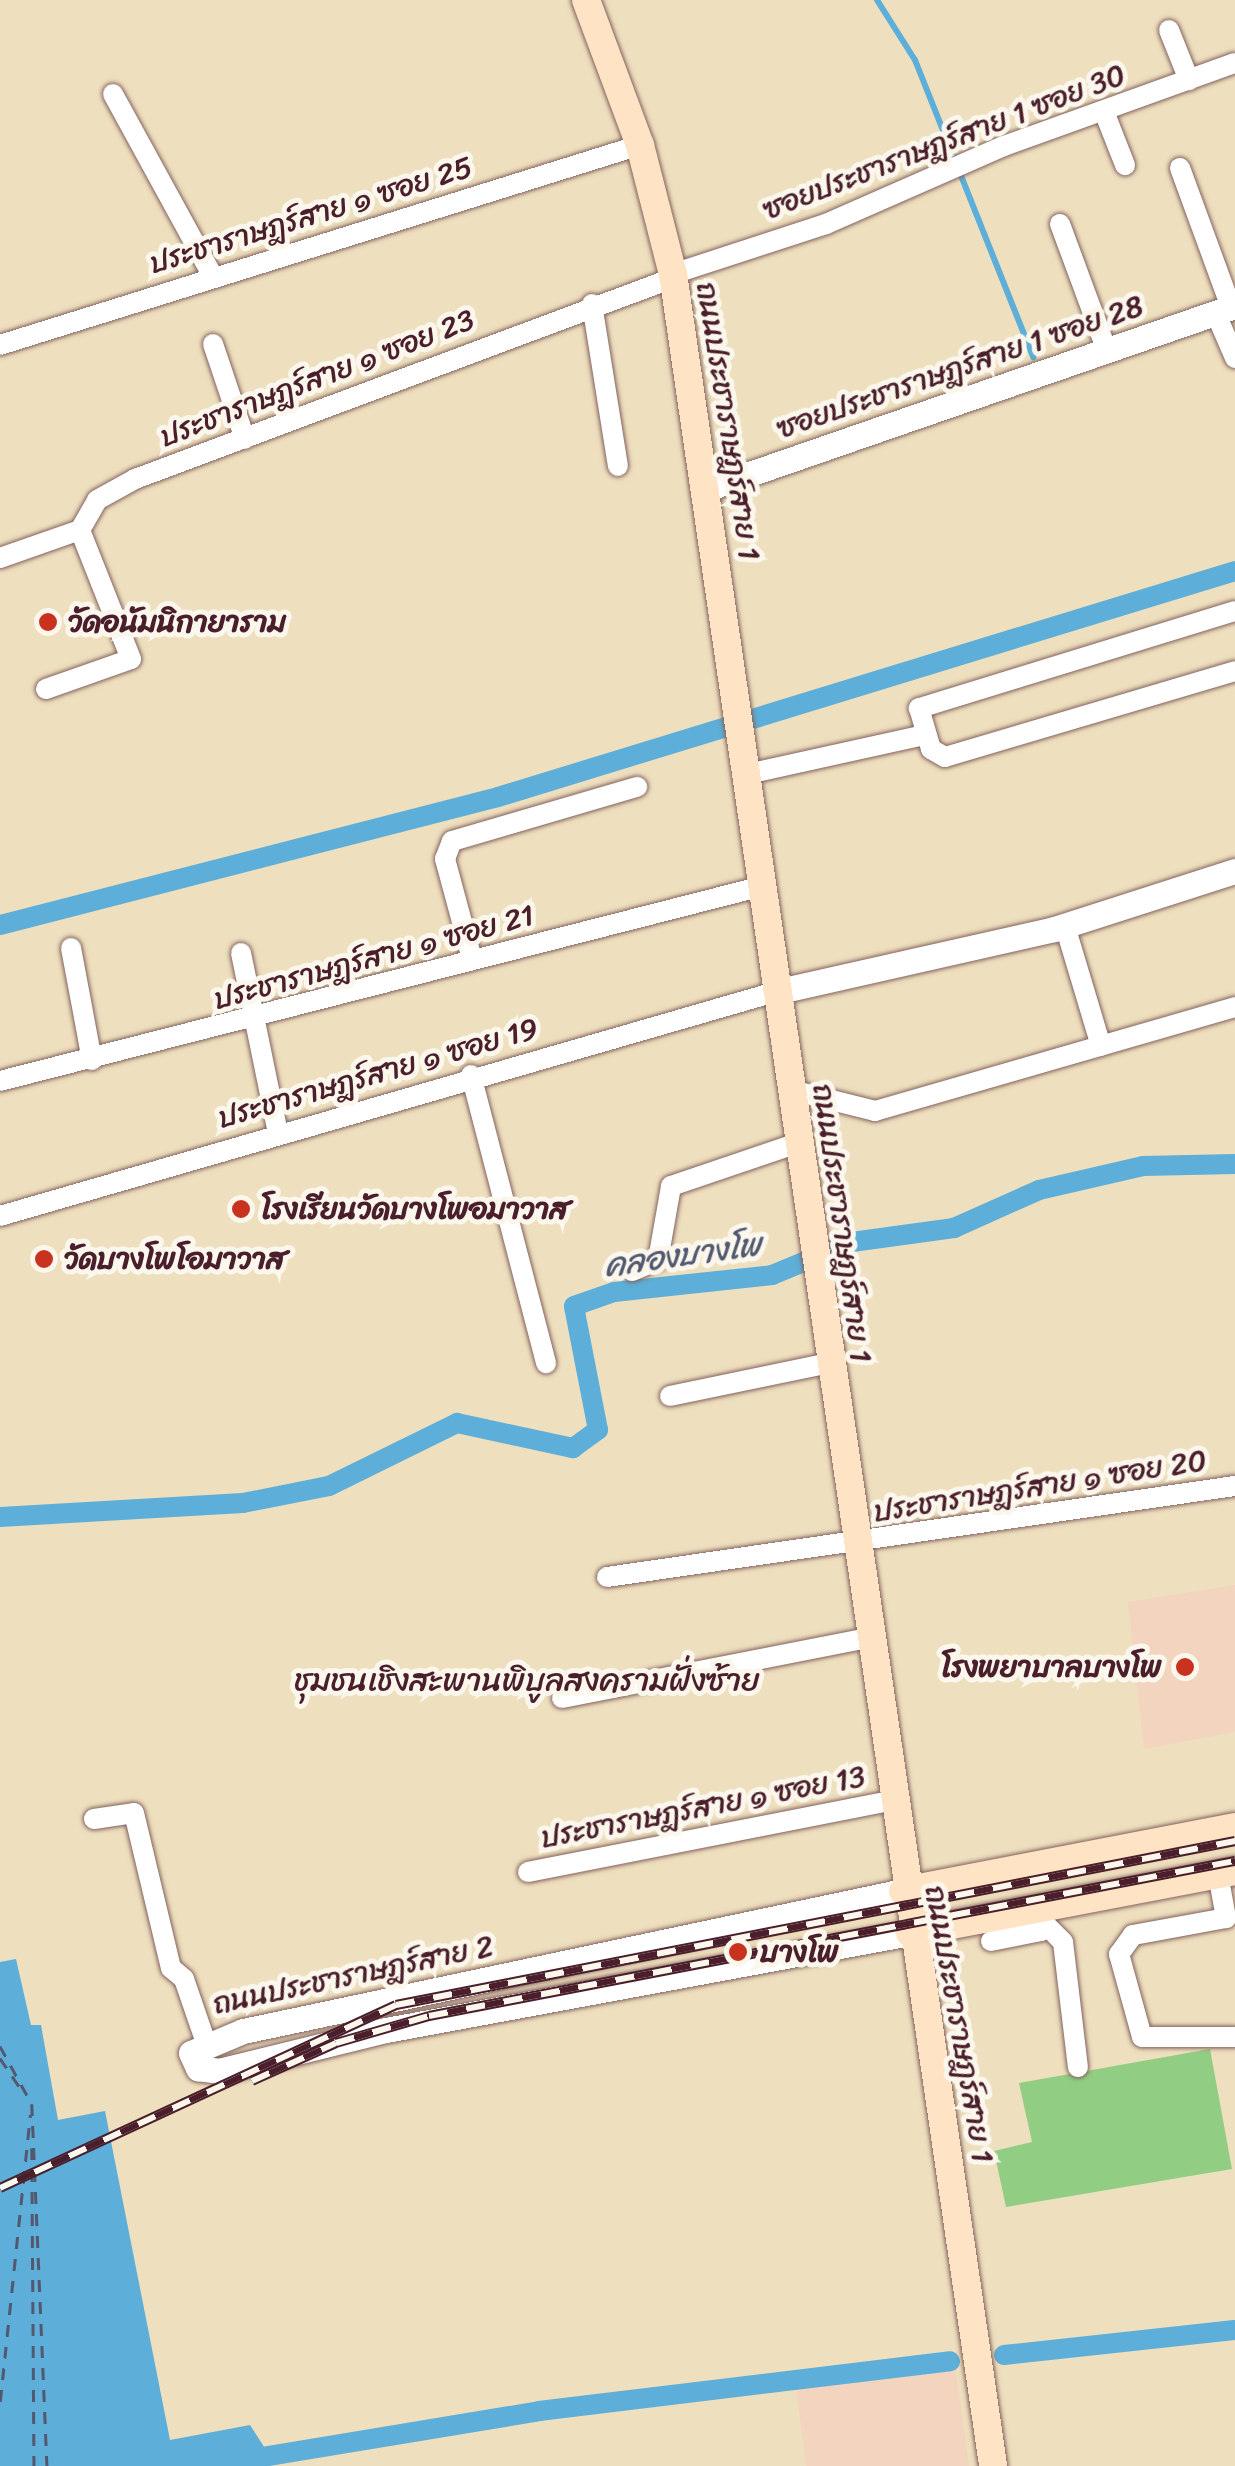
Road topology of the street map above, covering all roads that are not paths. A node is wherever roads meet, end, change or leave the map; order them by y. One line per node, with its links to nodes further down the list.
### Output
1 (586, 0): 7 (main road, ถนนประชาราษฎร์สาย 1)
2 (1169, 30): 4 (street)
3 (1235, 63): 4 (street, ซอยประชาราษฎร์สาย 1 ซอย 30)
4 (1189, 80): 6 (street, ซอยประชาราษฎร์สาย 1 ซอย 30)
5 (113, 94): 12 (street)
6 (1105, 114): 8 (street); 11 (street, ซอยประชาราษฎร์สาย 1 ซอย 30)
7 (640, 145): 11 (main road, ถนนประชาราษฎร์สาย 1); 12 (street, ประชาราษฎร์สาย ๑ ซอย 25)
8 (1125, 165)
9 (1180, 168): 14 (street)
10 (1060, 224): 17 (street)
11 (673, 276): 13 (street, ประชาราษฎร์สาย ๑ ซอย 23); 21 (main road, ถนนประชาราษฎร์สาย 1)
12 (213, 277): 16 (street, ประชาราษฎร์สาย ๑ ซอย 25)
13 (592, 304): 19 (street, ประชาราษฎร์สาย ๑ ซอย 23); 20 (street)
14 (1227, 309): 17 (street, ซอยประชาราษฎร์สาย 1 ซอย 28); 18 (street)
15 (213, 344): 19 (street)
16 (0, 345)
17 (1107, 351): 21 (street, ซอยประชาราษฎร์สาย 1 ซอย 28)
18 (1235, 358)
19 (245, 440): 22 (street, ประชาราษฎร์สาย ๑ ซอย 23)
20 (618, 466)
21 (706, 489): 28 (main road, ถนนประชาราษฎร์สาย 1)
22 (80, 530): 23 (street); 26 (street)
23 (0, 558)
24 (1235, 611): 27 (street)
25 (1235, 671): 27 (street)
26 (46, 690)
27 (925, 735): 28 (street)
28 (747, 774): 31 (main road, ถนนประชาราษฎร์สาย 1)
29 (637, 787): 35 (street)
30 (1235, 871): 32 (street)
31 (763, 886): 35 (street, ประชาราษฎร์สาย ๑ ซอย 21); 36 (main road, ถนนประชาราษฎร์สาย 1)
32 (1064, 926): 36 (street); 39 (street)
33 (71, 948): 40 (street)
34 (241, 954): 38 (street)
35 (472, 959): 38 (street, ประชาราษฎร์สาย ๑ ซอย 21)
36 (774, 992): 41 (street, ประชาราษฎร์สาย ๑ ซอย 19); 43 (main road, ถนนประชาราษฎร์สาย 1)
37 (1235, 1007): 39 (street)
38 (258, 1020): 40 (street, ประชาราษฎร์สาย ๑ ซอย 21); 44 (street)
39 (1101, 1046): 43 (street)
40 (92, 1060): 42 (street, ประชาราษฎร์สาย ๑ ซอย 21)
41 (471, 1076): 44 (street, ประชาราษฎร์สาย ๑ ซอย 19); 48 (street)
42 (0, 1082)
43 (791, 1090): 45 (main road, ถนนประชาราษฎร์สาย 1)
44 (278, 1133): 46 (street, ประชาราษฎร์สาย ๑ ซอย 19)
45 (798, 1144): 47 (street); 49 (main road, ถนนประชาราษฎร์สาย 1)
46 (0, 1216)
47 (632, 1271)
48 (546, 1363)
49 (829, 1363): 50 (street); 52 (main road, ถนนประชาราษฎร์สาย 1)
50 (670, 1396)
51 (1235, 1486): 52 (street, ประชาราษฎร์สาย ๑ ซอย 20)
52 (855, 1545): 53 (street, ประชาราษฎร์สาย ๑ ซอย 20); 54 (main road, ถนนประชาราษฎร์สาย 1)
53 (607, 1577)
54 (868, 1638): 55 (street); 56 (main road, ถนนประชาราษฎร์สาย 1)
55 (562, 1698)
56 (890, 1801): 59 (street, ประชาราษฎร์สาย ๑ ซอย 13); 61 (main road, ถนนประชาราษฎร์สาย 1)
57 (94, 1818): 67 (street)
58 (1235, 1827): 61 (main road, ถนนประชาราษฎร์สาย 2)
59 (528, 1872)
60 (1227, 1872): 62 (main road, ถนนประชาราษฎร์สาย 2); 63 (street)
61 (903, 1892): 64 (main road, ถนนประชาราษฎร์สาย 1); 67 (street, ถนนประชาราษฎร์สาย 2)
62 (1044, 1917): 64 (main road, ถนนประชาราษฎร์สาย 2); 65 (street); 68 (street)
63 (1230, 1920): 66 (street)
64 (910, 1933): 67 (street, ถนนประชาราษฎร์สาย 2); 69 (main road, ถนนประชาราษฎร์สาย 1)
65 (991, 1941)
66 (1235, 2038)
67 (205, 2040)
68 (1078, 2066)
69 (993, 2466)

